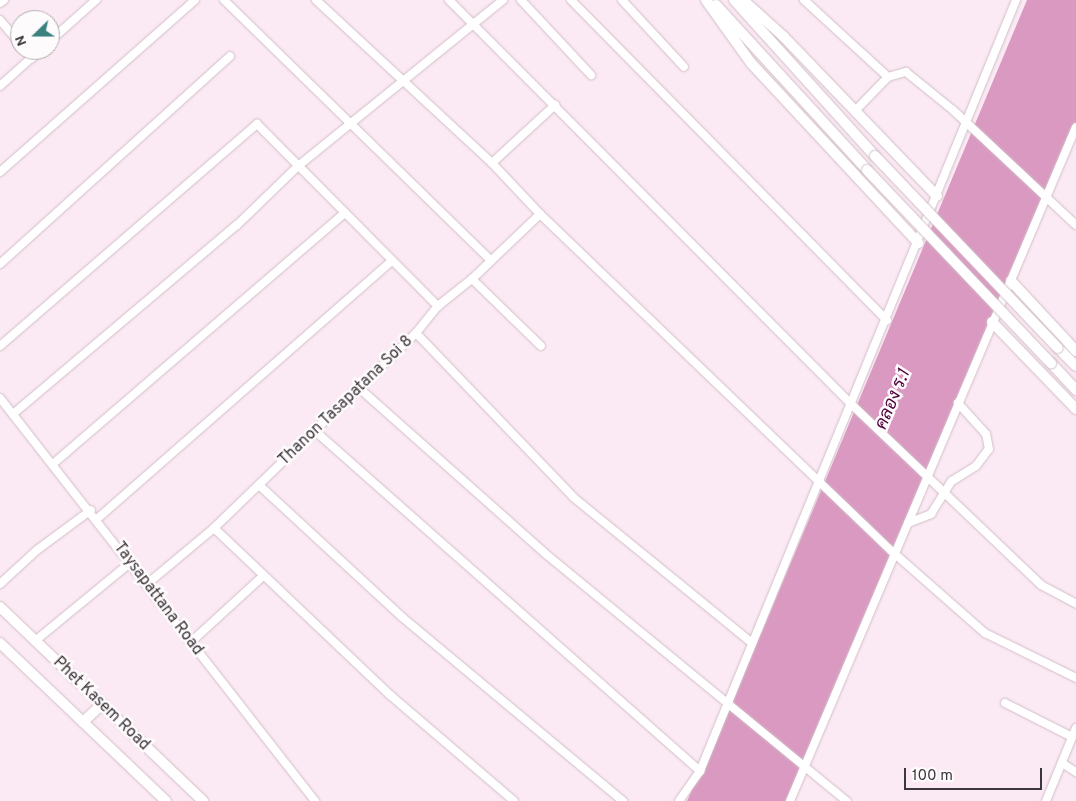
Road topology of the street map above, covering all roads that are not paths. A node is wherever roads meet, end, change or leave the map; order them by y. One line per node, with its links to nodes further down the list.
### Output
1 (4, 0): 17 (street)
2 (96, 0): 21 (street)
3 (195, 0): 36 (street)
4 (224, 0): 32 (street)
5 (316, 0): 27 (street)
6 (449, 0): 19 (street)
7 (503, 0): 19 (street)
8 (521, 0): 25 (street)
9 (571, 0): 49 (street)
10 (622, 0): 24 (street)
11 (706, 0): 42 (main road)
12 (712, 0): 57 (main road, bridge)
13 (734, 0): 55 (main road, bridge)
14 (743, 0): 30 (main road)
15 (804, 0): 26 (street)
16 (1016, 0): 31 (street)
17 (0, 3)
18 (0, 20): 20 (street)
19 (472, 24): 27 (street); 29 (street)
20 (10, 32)
21 (60, 32)
22 (230, 56): 45 (street)
23 (30, 60): 28 (street)
24 (684, 67)
25 (591, 75)
26 (888, 77): 30 (street); 31 (street)
27 (402, 82): 32 (street); 34 (street)
28 (0, 86)
29 (555, 105): 34 (street); 59 (street)
30 (855, 111): 37 (main road)
31 (967, 123): 37 (street); 38 (street)
32 (354, 124): 35 (street); 44 (street)
33 (1076, 127): 38 (street)
34 (492, 163): 40 (street)
35 (298, 166): 39 (street); 52 (street); 62 (street)
36 (0, 172)
37 (937, 196): 42 (street)
38 (1046, 199): 41 (street); 47 (street)
39 (345, 214): 43 (street); 64 (street)
40 (540, 214): 44 (street, Thanon Tasapatana Soi 8); 67 (street)
41 (1076, 225)
42 (918, 243): 49 (street)
43 (392, 261): 48 (street); 70 (street)
44 (491, 261): 46 (street, Thanon Tasapatana Soi 8)
45 (0, 264)
46 (472, 279): 48 (street, Thanon Tasapatana Soi 8); 53 (street)
47 (1011, 281): 50 (street); 54 (main road)
48 (438, 306): 51 (street, Thanon Tasapatana Soi 8)
49 (887, 320): 59 (street)
50 (992, 322): 60 (street); 61 (main road)
51 (416, 333): 56 (street, Thanon Tasapatana Soi 8); 83 (street)
52 (0, 346)
53 (541, 346)
54 (1076, 351)
55 (1076, 366)
56 (359, 388): 63 (street, Thanon Tasapatana Soi 8); 86 (street)
57 (1076, 390)
58 (1, 402): 62 (street, Taysapattana Road)
59 (849, 402): 65 (street); 67 (street)
60 (958, 403): 65 (street); 68 (street)
61 (1076, 409)
62 (13, 414): 64 (street, Taysapattana Road)
63 (314, 431): 66 (street, Thanon Tasapatana Soi 8); 93 (street)
64 (54, 463): 69 (street, Taysapattana Road)
65 (928, 474): 68 (street); 71 (street)
66 (259, 485): 72 (street, Thanon Tasapatana Soi 8); 99 (street)
67 (822, 485): 73 (street); 83 (street)
68 (945, 490): 71 (street); 78 (street)
69 (91, 510): 70 (street, Taysapattana Road); 76 (street)
70 (97, 519): 74 (street, Taysapattana Road)
71 (908, 523): 73 (street)
72 (214, 528): 75 (street); 77 (street, Thanon Tasapatana Soi 8)
73 (895, 554): 84 (street); 92 (street)
74 (130, 563): 77 (street, Taysapattana Road); 80 (street)
75 (263, 576): 82 (street); 98 (street)
76 (0, 584)
77 (147, 584): 82 (street, Taysapattana Road)
78 (1076, 604)
79 (0, 607): 80 (main road, Phet Kasem Road)
80 (35, 641): 87 (main road, Phet Kasem Road)
81 (0, 642): 88 (main road, Phet Kasem Road)
82 (191, 642): 97 (street, Taysapattana Road)
83 (751, 642): 86 (street)
84 (1076, 678)
85 (1005, 703): 90 (street)
86 (725, 704): 92 (street); 93 (street)
87 (101, 705): 88 (main road); 96 (main road, Phet Kasem Road)
88 (83, 722): 95 (main road, Phet Kasem Road)
89 (1076, 728): 90 (street)
90 (1072, 737): 91 (street)
91 (1062, 763): 94 (street); 103 (street)
92 (805, 767): 101 (street); 102 (street)
93 (700, 771): 100 (street)
94 (1076, 772)
95 (166, 801)
96 (203, 801)
97 (315, 801)
98 (514, 801)
99 (623, 801)
100 (680, 801)
101 (790, 801)
102 (847, 801)
103 (1046, 801)

